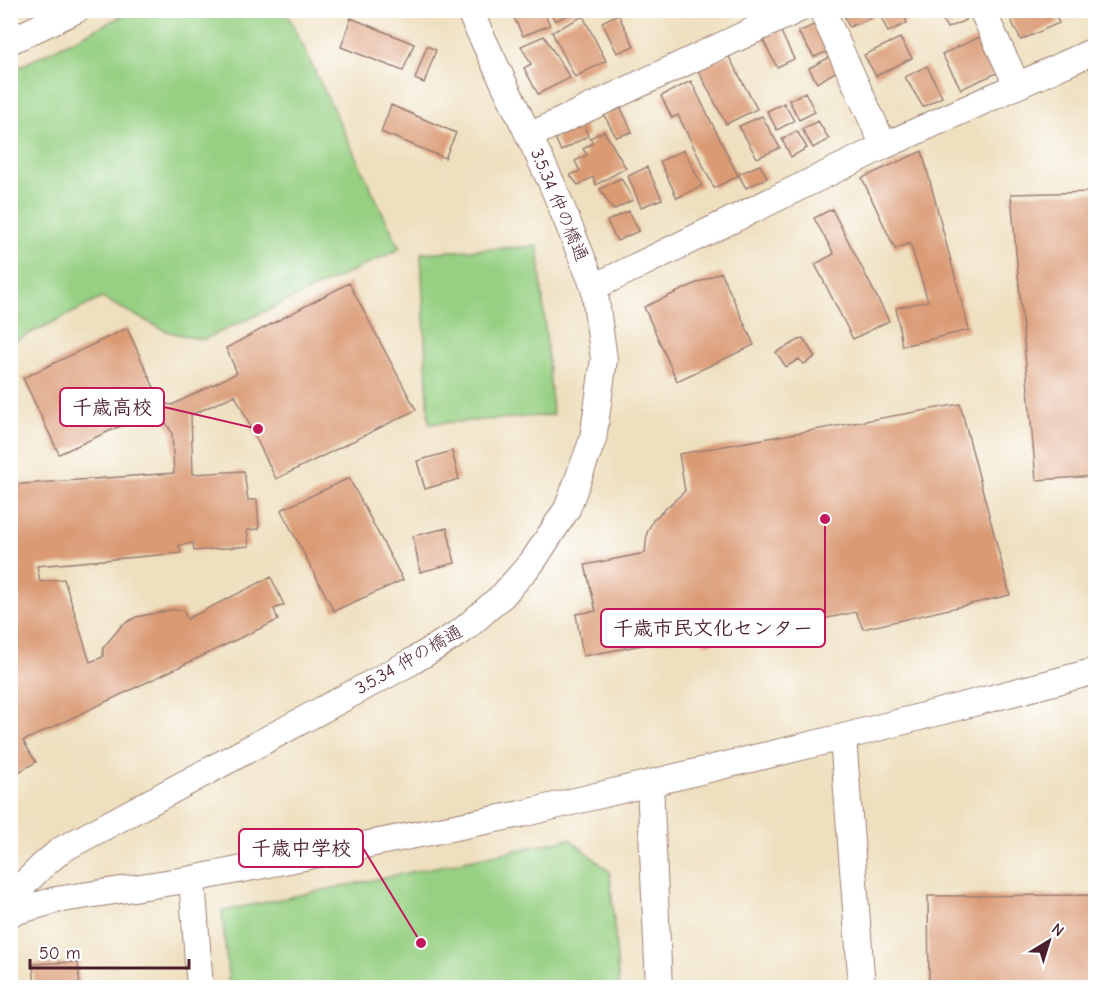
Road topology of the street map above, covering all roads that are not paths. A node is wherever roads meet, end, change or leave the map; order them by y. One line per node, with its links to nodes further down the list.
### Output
1 (76, 10): 6 (street)
2 (469, 10): 9 (street, 3.5.34 仲の橋通)
3 (797, 10): 9 (street)
4 (822, 10): 10 (street)
5 (982, 10): 8 (street)
6 (10, 41)
7 (1095, 50): 8 (street)
8 (1017, 85): 10 (street)
9 (529, 136): 11 (street, 3.5.34 仲の橋通)
10 (884, 146): 11 (street)
11 (594, 287): 16 (street, 3.5.34 仲の橋通)
12 (1095, 670): 13 (street)
13 (843, 737): 14 (street); 20 (street)
14 (650, 783): 15 (street); 19 (street)
15 (192, 879): 17 (street); 18 (street)
16 (10, 898)
17 (10, 913)
18 (200, 987)
19 (659, 987)
20 (862, 987)

